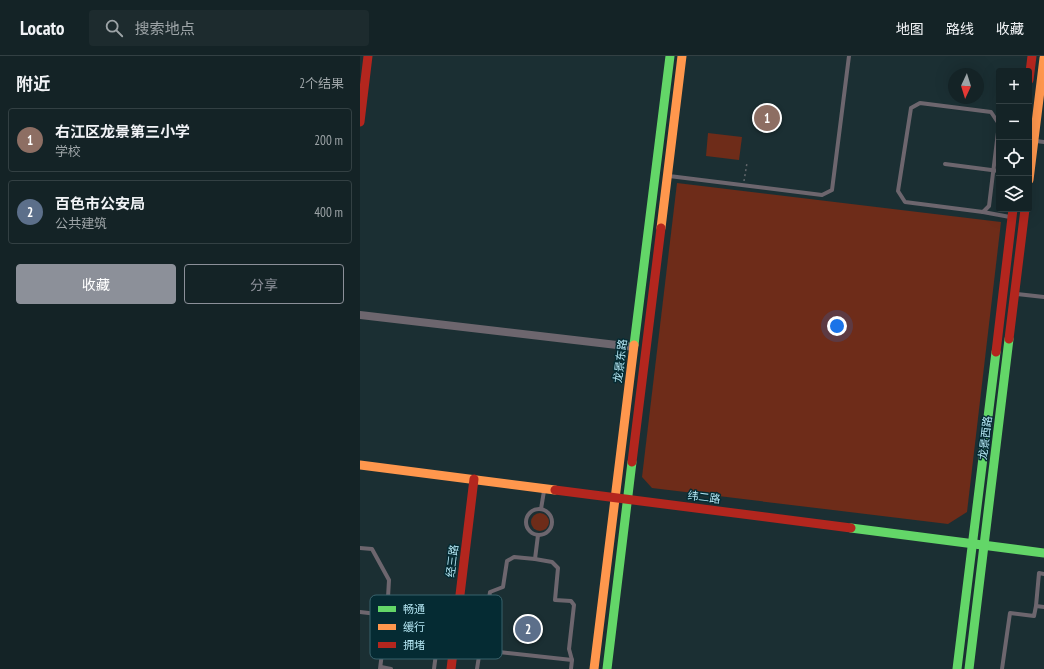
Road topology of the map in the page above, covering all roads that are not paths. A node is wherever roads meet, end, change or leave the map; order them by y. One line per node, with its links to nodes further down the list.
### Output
1 (368, 56): 8 (main road)
2 (670, 56): 21 (main road, 龙景东路)
3 (682, 56): 13 (main road)
4 (849, 56): 13 (lane)
5 (1032, 56): 7 (main road)
6 (1044, 58): 9 (main road)
7 (1030, 68)
8 (360, 122)
9 (1034, 141): 10 (lane); 14 (main road)
10 (1044, 142)
11 (945, 164): 12 (lane)
12 (994, 170): 15 (lane); 15 (lane)
13 (668, 176): 26 (main road)
14 (1030, 176)
15 (983, 212): 17 (lane)
16 (1025, 212): 18 (main road, 龙景西路)
17 (1013, 213): 29 (main road, 龙景西路)
18 (1015, 293): 19 (lane); 30 (main road, 龙景西路)
19 (1044, 296)
20 (360, 315): 21 (street)
21 (634, 347): 25 (main road, 龙景东路)
22 (360, 465): 23 (main road, 纬二路)
23 (474, 479): 24 (main road, 纬二路); 36 (main road, 经三路)
24 (544, 488): 25 (main road, 纬二路); 27 (lane)
25 (615, 498): 26 (main road, 纬二路); 53 (main road, 龙景东路)
26 (628, 499): 29 (main road, 纬二路); 54 (main road)
27 (541, 509): 28 (lane); 28 (lane)
28 (538, 535): 33 (lane)
29 (972, 543): 30 (main road, 纬二路); 55 (main road, 龙景西路)
30 (984, 545): 32 (main road, 纬二路); 56 (main road, 龙景西路)
31 (360, 548): 35 (lane)
32 (1044, 553)
33 (535, 560): 37 (lane); 46 (lane)
34 (1044, 574): 38 (lane)
35 (388, 595)
36 (460, 595)
37 (490, 595)
38 (1036, 606): 39 (lane); 57 (lane)
39 (1044, 607)
40 (360, 612): 41 (lane)
41 (370, 613)
42 (502, 652): 46 (lane)
43 (435, 659): 49 (lane)
44 (452, 659): 50 (main road, 经三路)
45 (479, 659): 51 (lane)
46 (572, 660): 52 (lane)
47 (380, 668): 48 (lane)
48 (391, 669)
49 (434, 669)
50 (451, 669)
51 (477, 669)
52 (571, 669)
53 (594, 669)
54 (607, 669)
55 (957, 669)
56 (969, 669)
57 (1002, 669)

